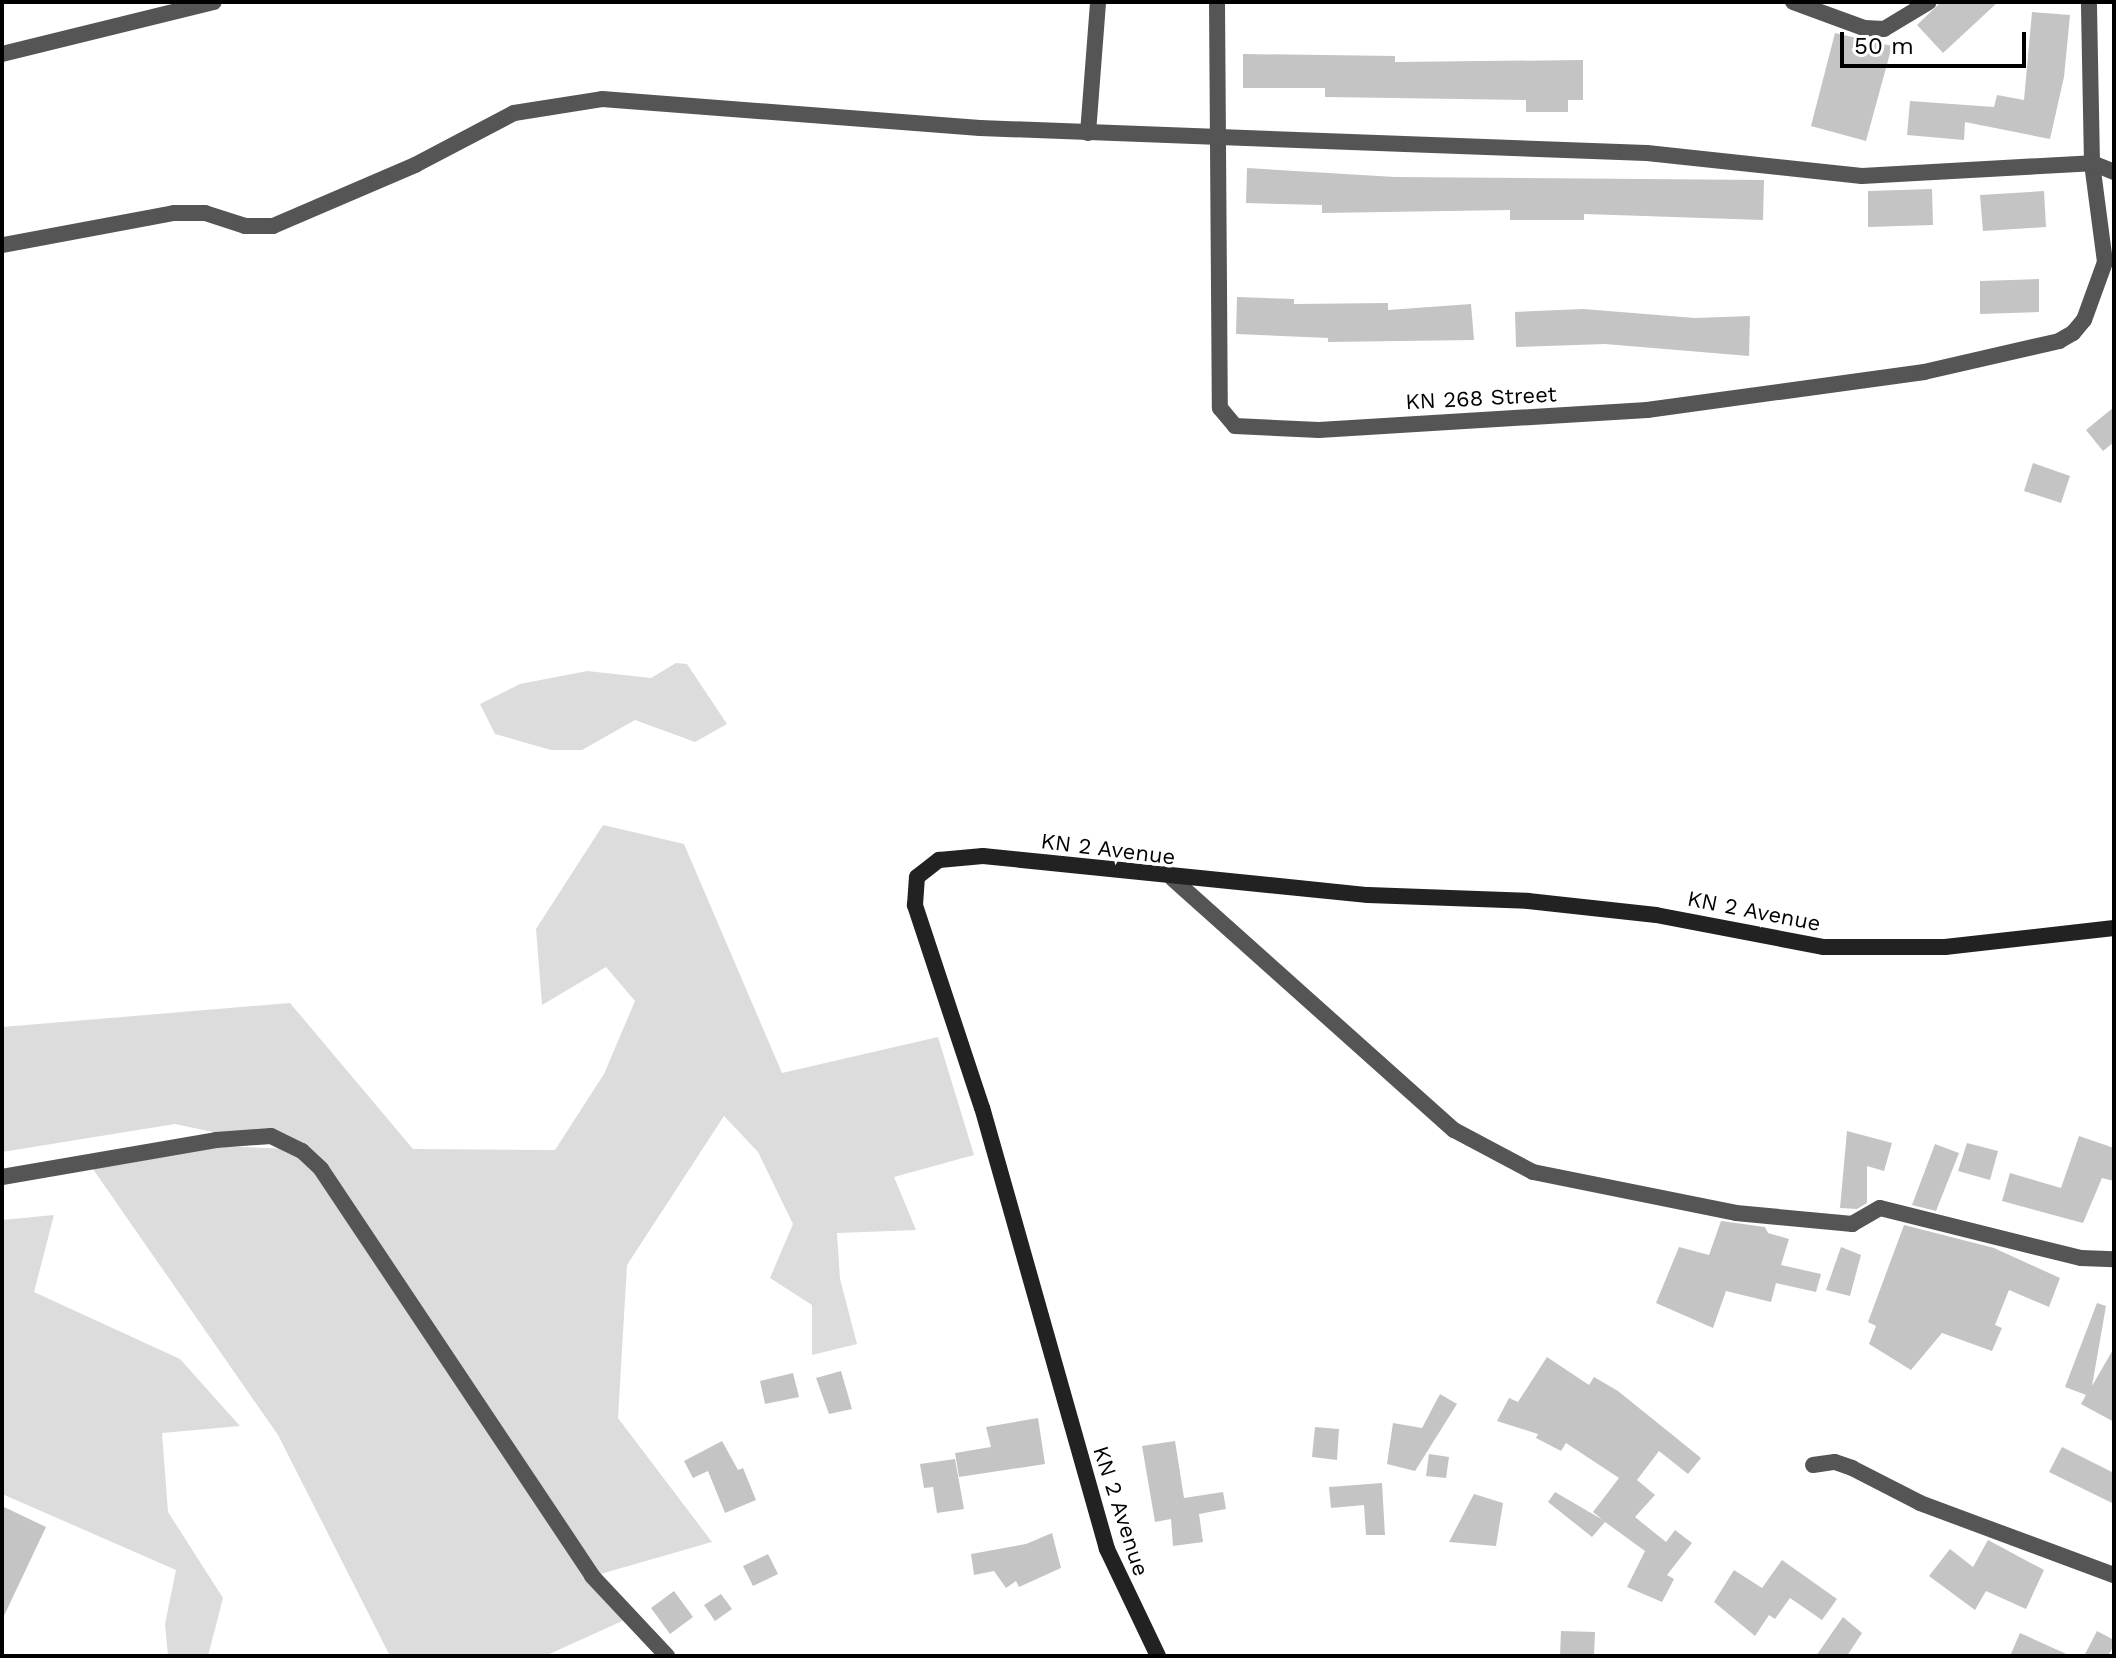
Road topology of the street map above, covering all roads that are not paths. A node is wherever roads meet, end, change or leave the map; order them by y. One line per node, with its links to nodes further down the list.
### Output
1 (214, 2): 7 (street)
2 (1098, 2): 8 (street)
3 (1217, 2): 9 (street, KN 268 Street)
4 (1793, 2): 5 (street)
5 (1929, 2)
6 (2089, 2): 10 (street)
7 (2, 54)
8 (1088, 133): 9 (street); 12 (street)
9 (1221, 140): 10 (street); 13 (street, KN 268 Street)
10 (2092, 163): 11 (street); 13 (street)
11 (2114, 172)
12 (3, 245)
13 (2110, 258)
14 (1173, 879): 15 (main road, KN 2 Avenue); 17 (street); 21 (main road, KN 2 Avenue)
15 (2114, 928)
16 (2, 1177): 20 (street)
17 (2114, 1259)
18 (1813, 1465): 19 (street)
19 (2114, 1575)
20 (667, 1656)
21 (1158, 1656)

